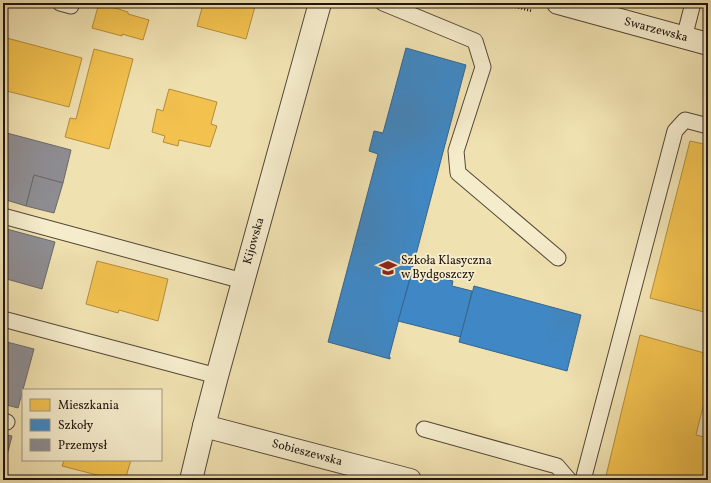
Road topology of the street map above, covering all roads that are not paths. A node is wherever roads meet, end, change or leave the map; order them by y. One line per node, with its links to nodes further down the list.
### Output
1 (320, 3): 10 (street, Kijowska)
2 (383, 3): 9 (lane)
3 (558, 3): 5 (street, Swarzewska)
4 (692, 3): 5 (lane)
5 (684, 38): 6 (street, Swarzewska)
6 (708, 44)
7 (708, 126): 18 (lane)
8 (3, 216): 10 (lane)
9 (558, 258)
10 (243, 281): 12 (street, Kijowska)
11 (3, 319): 12 (lane)
12 (217, 376): 13 (street, Kijowska)
13 (204, 426): 15 (street, Kijowska); 16 (street, Sobieszewska)
14 (424, 429): 17 (lane)
15 (191, 480)
16 (410, 480)
17 (569, 480)
18 (583, 480)

